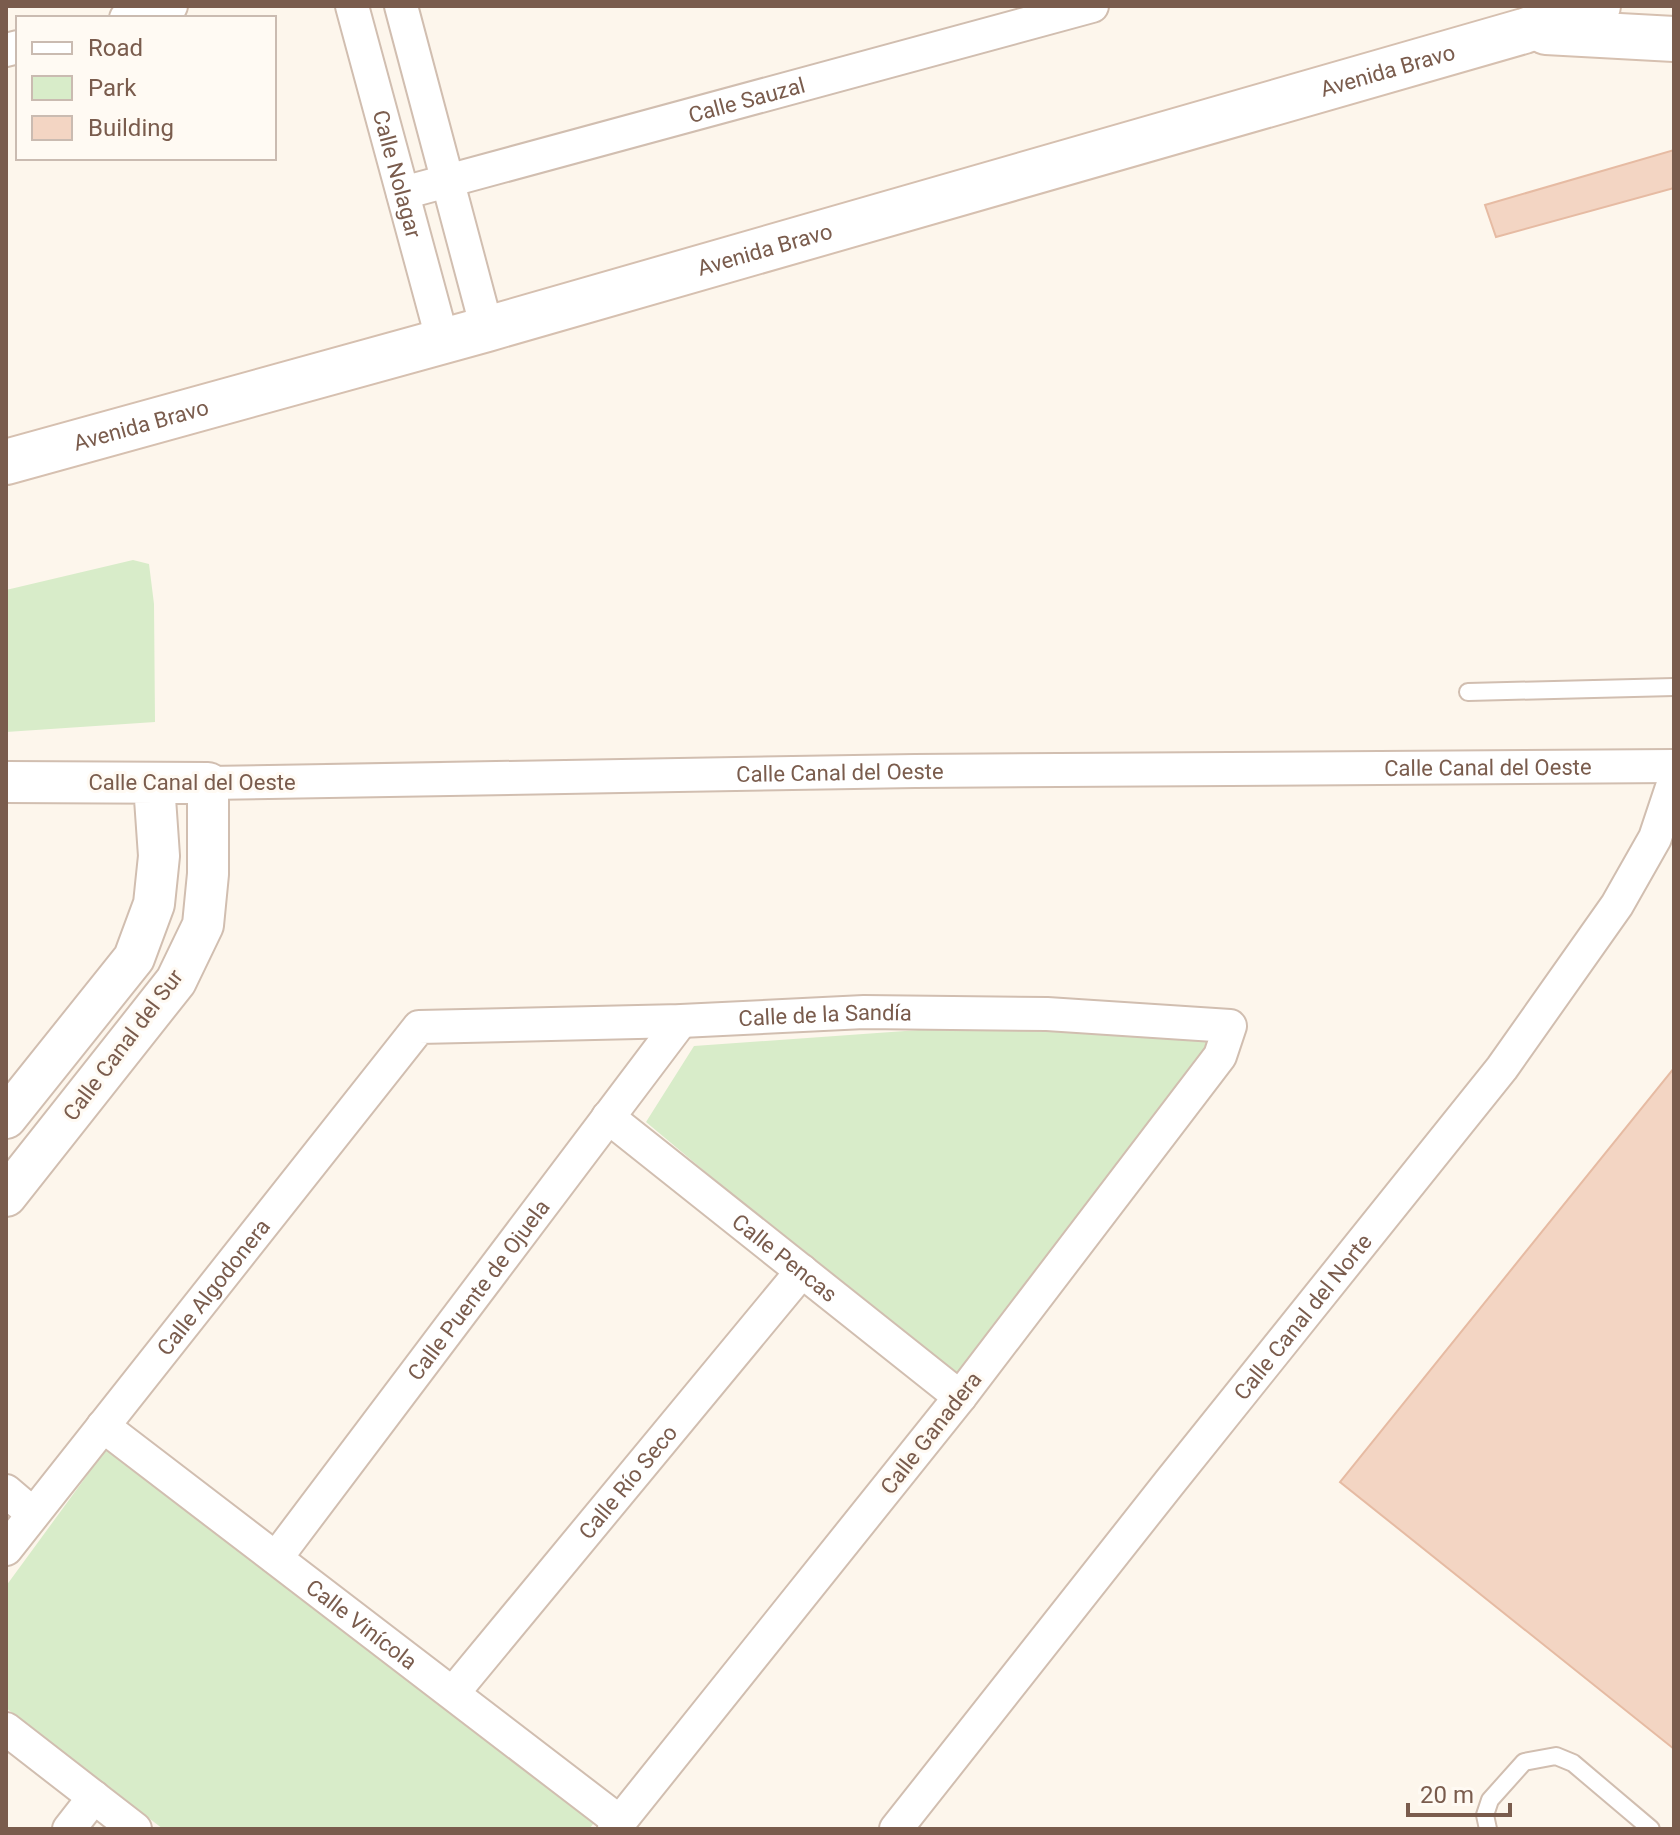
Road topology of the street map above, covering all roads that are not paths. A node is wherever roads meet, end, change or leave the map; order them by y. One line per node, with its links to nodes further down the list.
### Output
1 (171, 6): 6 (street)
2 (352, 6): 10 (street, Calle Nolagar)
3 (401, 6): 9 (street)
4 (1092, 6): 9 (street, Calle Sauzal)
5 (1598, 6): 7 (main road, Avenida Bravo)
6 (134, 16)
7 (1524, 31): 8 (main road, Avenida Bravo); 11 (main road, Avenida Bravo)
8 (1674, 39)
9 (447, 181): 10 (street, Calle Sauzal); 11 (street)
10 (403, 193): 12 (street, Calle Nolagar)
11 (487, 329): 12 (main road, Avenida Bravo)
12 (443, 342): 13 (main road, Avenida Bravo)
13 (6, 462)
14 (1674, 687): 15 (lane)
15 (1468, 692)
16 (1674, 766): 19 (street, Calle Canal del Oeste)
17 (1674, 781): 40 (street, Calle Canal del Norte)
18 (6, 782): 20 (street, Calle Canal del Oeste)
19 (208, 783): 20 (street, Calle Canal del Oeste); 26 (street, Calle Canal del Sur)
20 (154, 784): 25 (street, Calle Canal del Sur)
21 (681, 1021): 22 (street, Calle de la Sandía); 23 (street, Calle de la Sandía); 24 (street, Calle Puente de Ojuela)
22 (1230, 1026): 28 (street, Calle Ganadera)
23 (419, 1027): 29 (street, Calle Algodonera)
24 (608, 1117): 27 (street, Calle Pencas); 33 (street, Calle Puente de Ojuela)
25 (6, 1118)
26 (6, 1196)
27 (802, 1271): 28 (street, Calle Pencas); 34 (street, Calle Río Seco)
28 (960, 1397): 37 (street, Calle Ganadera)
29 (103, 1426): 31 (street, Calle Algodonera); 33 (street, Calle Vinícola)
30 (6, 1491): 31 (street)
31 (33, 1514): 32 (street, Calle Algodonera)
32 (6, 1549)
33 (276, 1558): 34 (street, Calle Vinícola)
34 (453, 1693): 37 (street, Calle Vinícola)
35 (6, 1729): 36 (street)
36 (94, 1797): 38 (street); 39 (street)
37 (617, 1825)
38 (69, 1829)
39 (135, 1829)
40 (896, 1829)
41 (1488, 1829): 42 (lane)
42 (1651, 1829)

